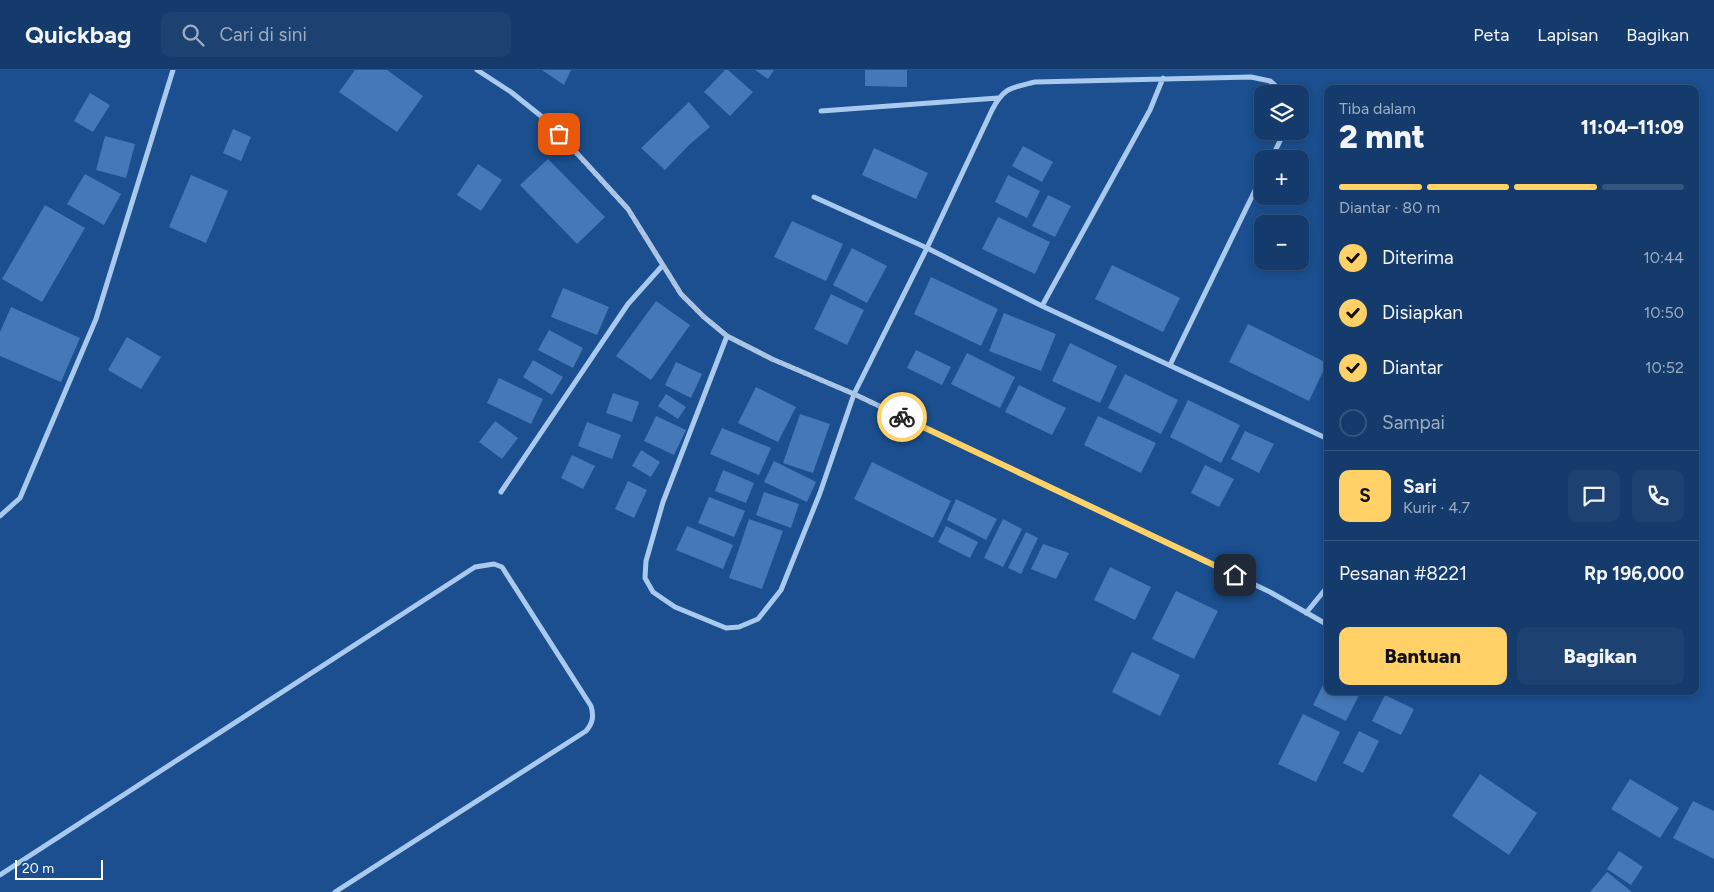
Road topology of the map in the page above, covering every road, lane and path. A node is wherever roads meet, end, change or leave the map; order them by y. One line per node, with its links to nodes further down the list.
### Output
1 (173, 70): 17 (street)
2 (479, 71): 10 (street)
3 (1163, 78): 4 (street); 5 (street); 11 (street)
4 (1275, 85)
5 (998, 98): 6 (street); 9 (street)
6 (821, 111)
7 (1254, 192): 13 (street)
8 (814, 197): 9 (street)
9 (927, 248): 11 (street); 14 (street)
10 (663, 265): 12 (street); 16 (street)
11 (1042, 306): 13 (street)
12 (727, 336): 14 (street); 14 (street)
13 (1170, 365): 15 (street)
14 (854, 394): 19 (street)
15 (1324, 437)
16 (501, 492)
17 (0, 516)
18 (1324, 591): 19 (street)
19 (1306, 613): 20 (street)
20 (1324, 623)
21 (0, 876): 22 (street)
22 (335, 892)

